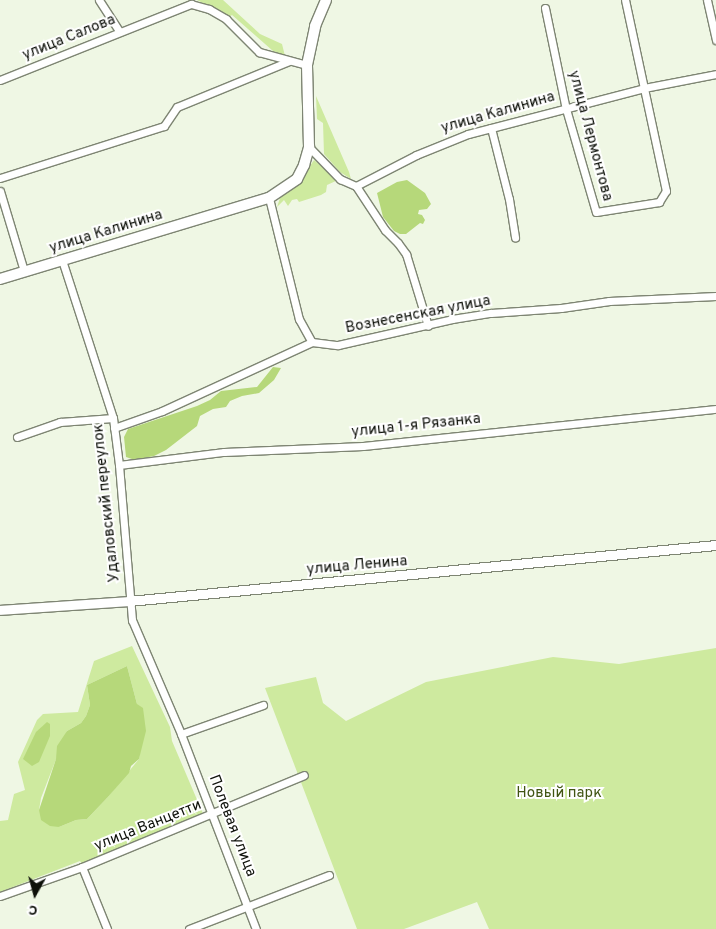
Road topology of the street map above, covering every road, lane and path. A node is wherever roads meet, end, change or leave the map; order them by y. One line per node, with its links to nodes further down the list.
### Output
1 (99, 0): 7 (street)
2 (326, 0): 10 (main road, улица Калинина)
3 (625, 0): 13 (street, улица Лермонтова)
4 (707, 0): 8 (street)
5 (190, 2): 7 (street, улица Салова); 9 (street, улица Салова)
6 (545, 8): 14 (street, улица Лермонтова)
7 (120, 32): 12 (street, улица Салова)
8 (716, 40)
9 (289, 61): 10 (street, улица Салова); 17 (street)
10 (307, 65): 16 (main road, улица Калинина)
11 (716, 74): 13 (street, улица Калинина)
12 (0, 80)
13 (644, 88): 14 (street, улица Калинина); 14 (street, улица Лермонтова)
14 (566, 109): 15 (street, улица Калинина)
15 (491, 128): 18 (street, улица Калинина); 21 (street)
16 (308, 147): 18 (street); 20 (main road, улица Калинина)
17 (0, 178)
18 (356, 186): 26 (street)
19 (0, 191): 23 (street)
20 (269, 198): 22 (main road, улица Калинина); 27 (street)
21 (515, 238)
22 (62, 260): 23 (main road, улица Калинина); 29 (street, Удаловский переулок)
23 (24, 271): 24 (main road, улица Калинина)
24 (0, 279)
25 (716, 296): 26 (street, Вознесенская улица)
26 (428, 326): 27 (street, Вознесенская улица)
27 (312, 342): 30 (street)
28 (716, 409): 32 (street, улица 1-я Рязанка)
29 (113, 418): 30 (street, Удаловский переулок); 31 (street)
30 (114, 428): 32 (street, Удаловский переулок)
31 (17, 437)
32 (119, 465): 34 (street, Удаловский переулок)
33 (716, 545): 34 (street, улица Ленина)
34 (129, 601): 35 (street, улица Ленина); 37 (street, Полевая улица)
35 (0, 610)
36 (264, 705): 37 (street)
37 (181, 734): 39 (street, Полевая улица)
38 (304, 776): 39 (street, улица Ванцетти)
39 (213, 814): 40 (street, улица Ванцетти); 43 (street, Полевая улица)
40 (82, 867): 42 (street, улица Ванцетти); 44 (street)
41 (329, 875): 43 (street)
42 (0, 896)
43 (248, 904): 45 (street); 46 (street, Полевая улица)
44 (107, 929)
45 (189, 929)
46 (256, 929)

